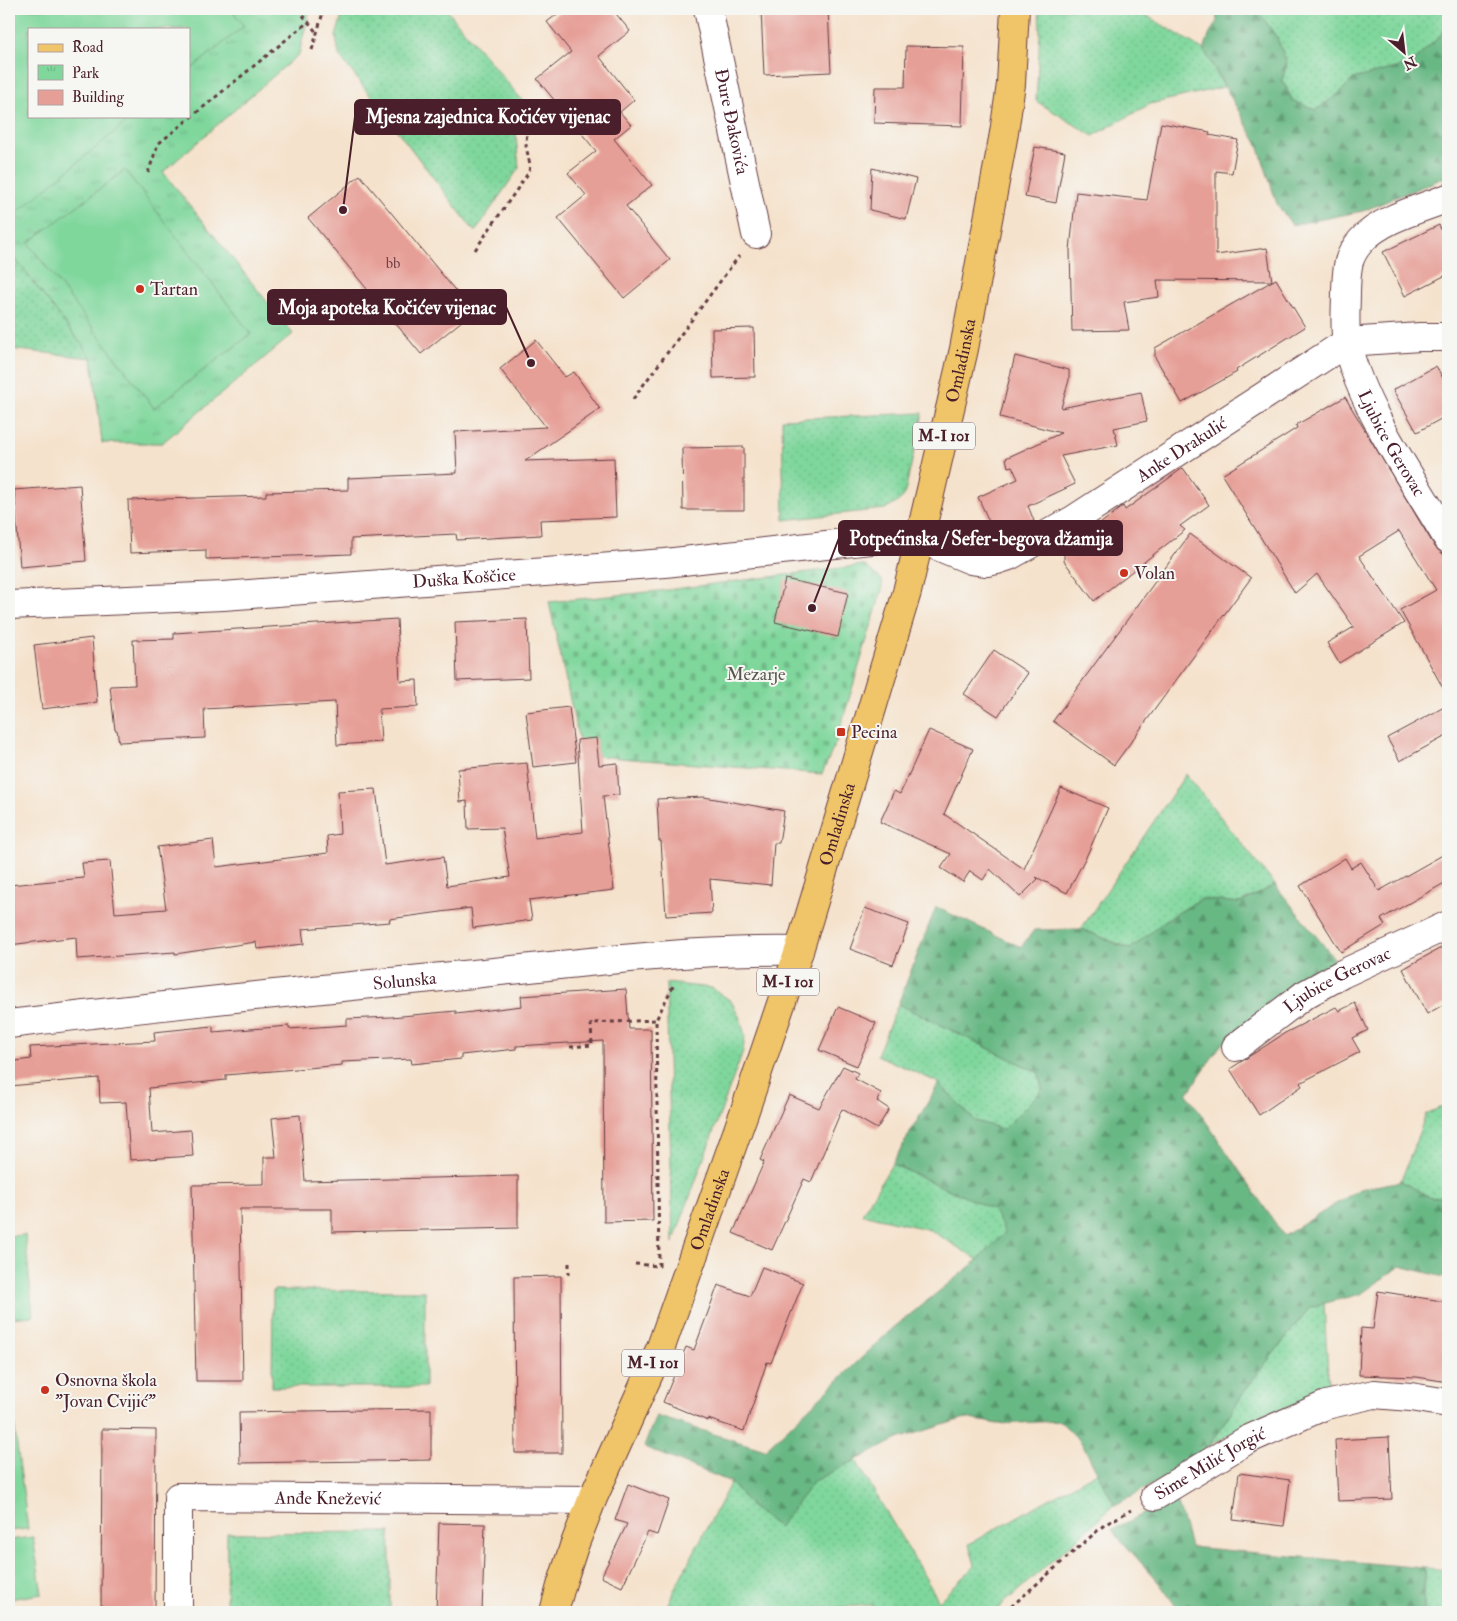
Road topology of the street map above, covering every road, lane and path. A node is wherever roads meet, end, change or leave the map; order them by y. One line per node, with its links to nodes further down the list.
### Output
1 (298, 9): 5 (path)
2 (324, 9): 6 (path)
3 (708, 9): 13 (street, Đure Đakovića)
4 (1015, 9): 18 (main road, Omladinska / M-I 101)
5 (308, 22): 6 (path); 8 (path)
6 (317, 32): 7 (path)
7 (312, 50)
8 (190, 118)
9 (190, 118): 11 (path)
10 (527, 126): 14 (path)
11 (148, 173)
12 (1448, 198): 16 (street, Ljubice Gerovac)
13 (756, 234): 17 (path)
14 (474, 250)
15 (1448, 337): 16 (street, Anke Drakulić)
16 (1347, 342): 18 (street, Anke Drakulić); 19 (street, Ljubice Gerovac)
17 (633, 399)
18 (920, 539): 20 (street, Duška Koščice); 22 (main road, Omladinska / M-I 101)
19 (1448, 539)
20 (9, 605)
21 (1448, 925): 27 (street, Ljubice Gerovac)
22 (799, 950): 25 (street, Solunska); 33 (main road, Omladinska / M-I 101)
23 (677, 978): 24 (path)
24 (656, 1020): 26 (path); 29 (path)
25 (9, 1024)
26 (570, 1047)
27 (1236, 1047)
28 (569, 1263): 30 (path)
29 (635, 1264)
30 (569, 1274)
31 (1448, 1403): 32 (street, Sime Milić Jorgić)
32 (1155, 1496): 36 (path, Sime Milić Jorgić)
33 (592, 1500): 34 (street, Anđe Knežević); 35 (main road, Omladinska / M-I 101)
34 (178, 1612)
35 (554, 1612)
36 (1005, 1612)

